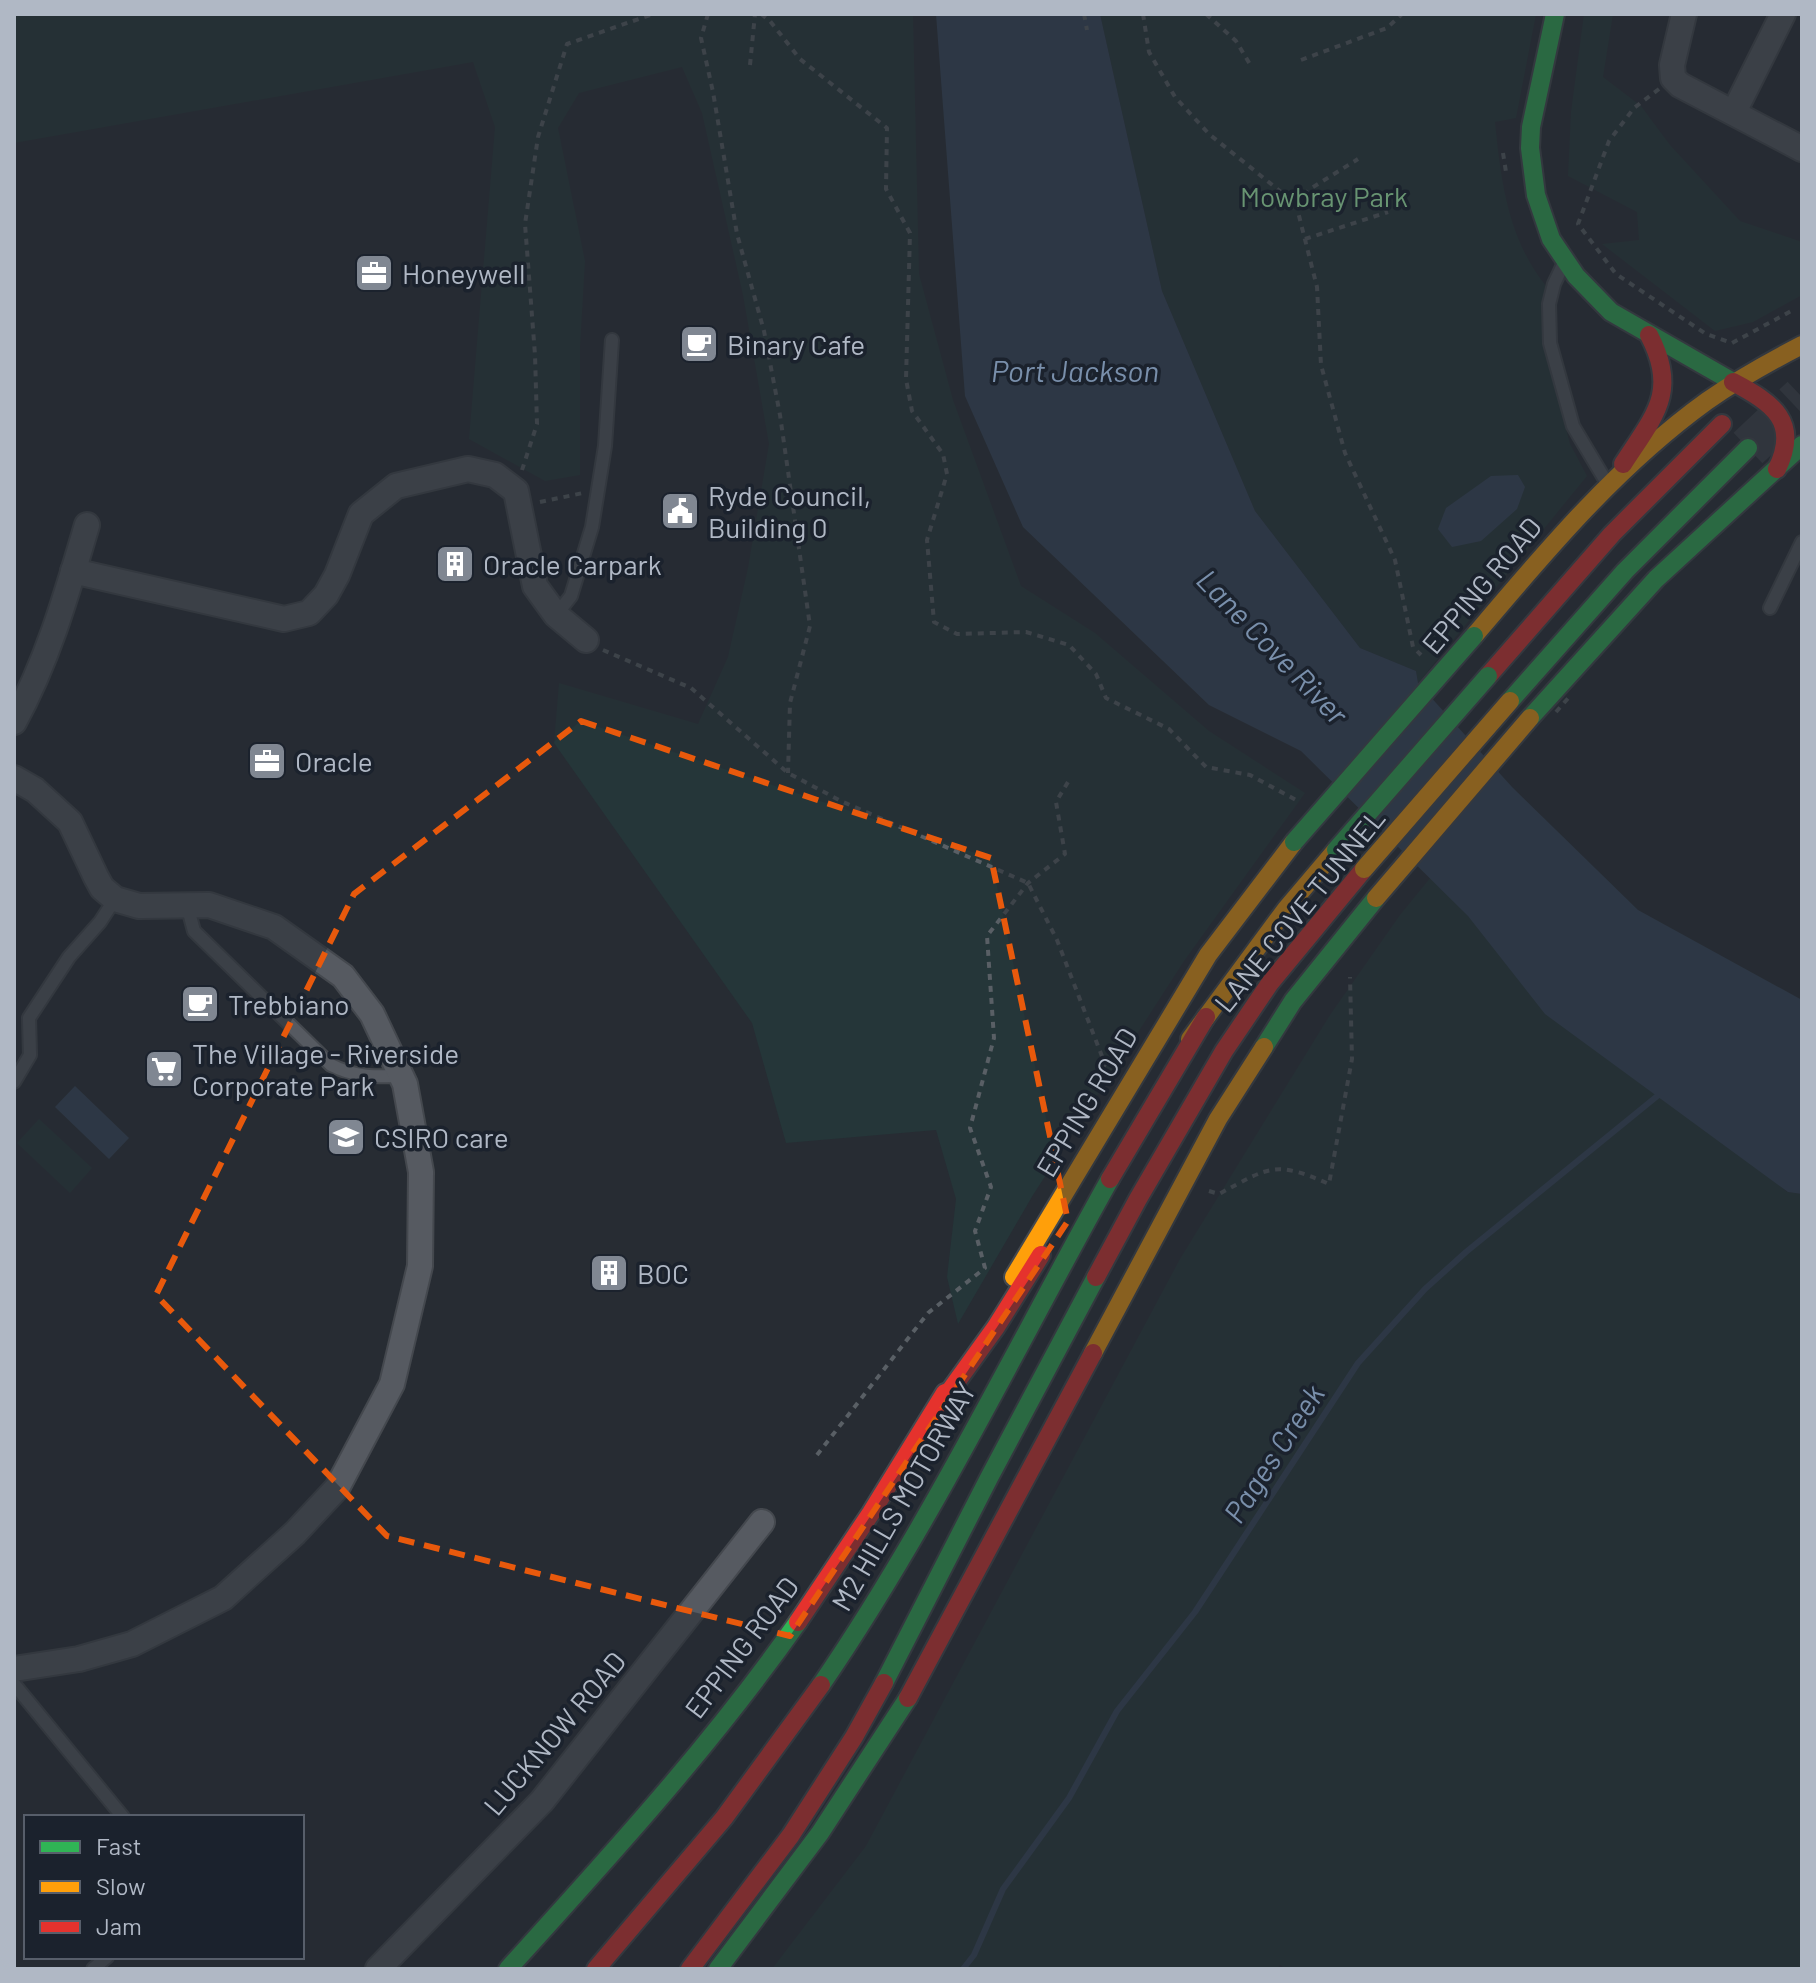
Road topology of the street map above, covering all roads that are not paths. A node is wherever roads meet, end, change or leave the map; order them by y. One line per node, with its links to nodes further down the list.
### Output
1 (1555, 14): 6 (main road)
2 (1684, 14): 4 (street)
3 (1783, 14): 4 (street)
4 (1734, 112): 5 (street)
5 (1802, 149)
6 (1565, 262): 7 (main road); 16 (lane)
7 (1649, 335): 11 (main road); 16 (main road)
8 (612, 340): 21 (lane)
9 (1802, 345): 11 (main road, EPPING ROAD)
10 (1774, 382): 11 (main road)
11 (1738, 385): 15 (main road); 16 (main road, EPPING ROAD)
12 (1722, 424): 27 (main road, LANE COVE TUNNEL, bridge)
13 (1802, 445): 15 (main road)
14 (1748, 448): 31 (main road, LANE COVE TUNNEL, bridge)
15 (1777, 469): 41 (main road, bridge)
16 (1610, 485): 30 (main road, EPPING ROAD, bridge)
17 (87, 525): 19 (street)
18 (1802, 542): 20 (lane)
19 (73, 571): 21 (street); 23 (street)
20 (1770, 608)
21 (556, 615): 22 (street)
22 (586, 640)
23 (14, 722)
24 (14, 778): 25 (street)
25 (115, 899): 26 (street); 29 (lane)
26 (187, 905): 28 (lane); 28 (street)
27 (1206, 1017): 30 (main road); 39 (main road, M2 HILLS MOTORWAY)
28 (401, 1076): 34 (street)
29 (14, 1082)
30 (932, 1416): 38 (main road, EPPING ROAD)
31 (990, 1476): 33 (main road, M2 HILLS MOTORWAY); 40 (main road)
32 (762, 1522): 37 (street, LUCKNOW ROAD)
33 (889, 1631)
34 (14, 1669)
35 (14, 1684): 36 (lane)
36 (121, 1815)
37 (378, 1969)
38 (508, 1969)
39 (596, 1969)
40 (690, 1969)
41 (718, 1969)

